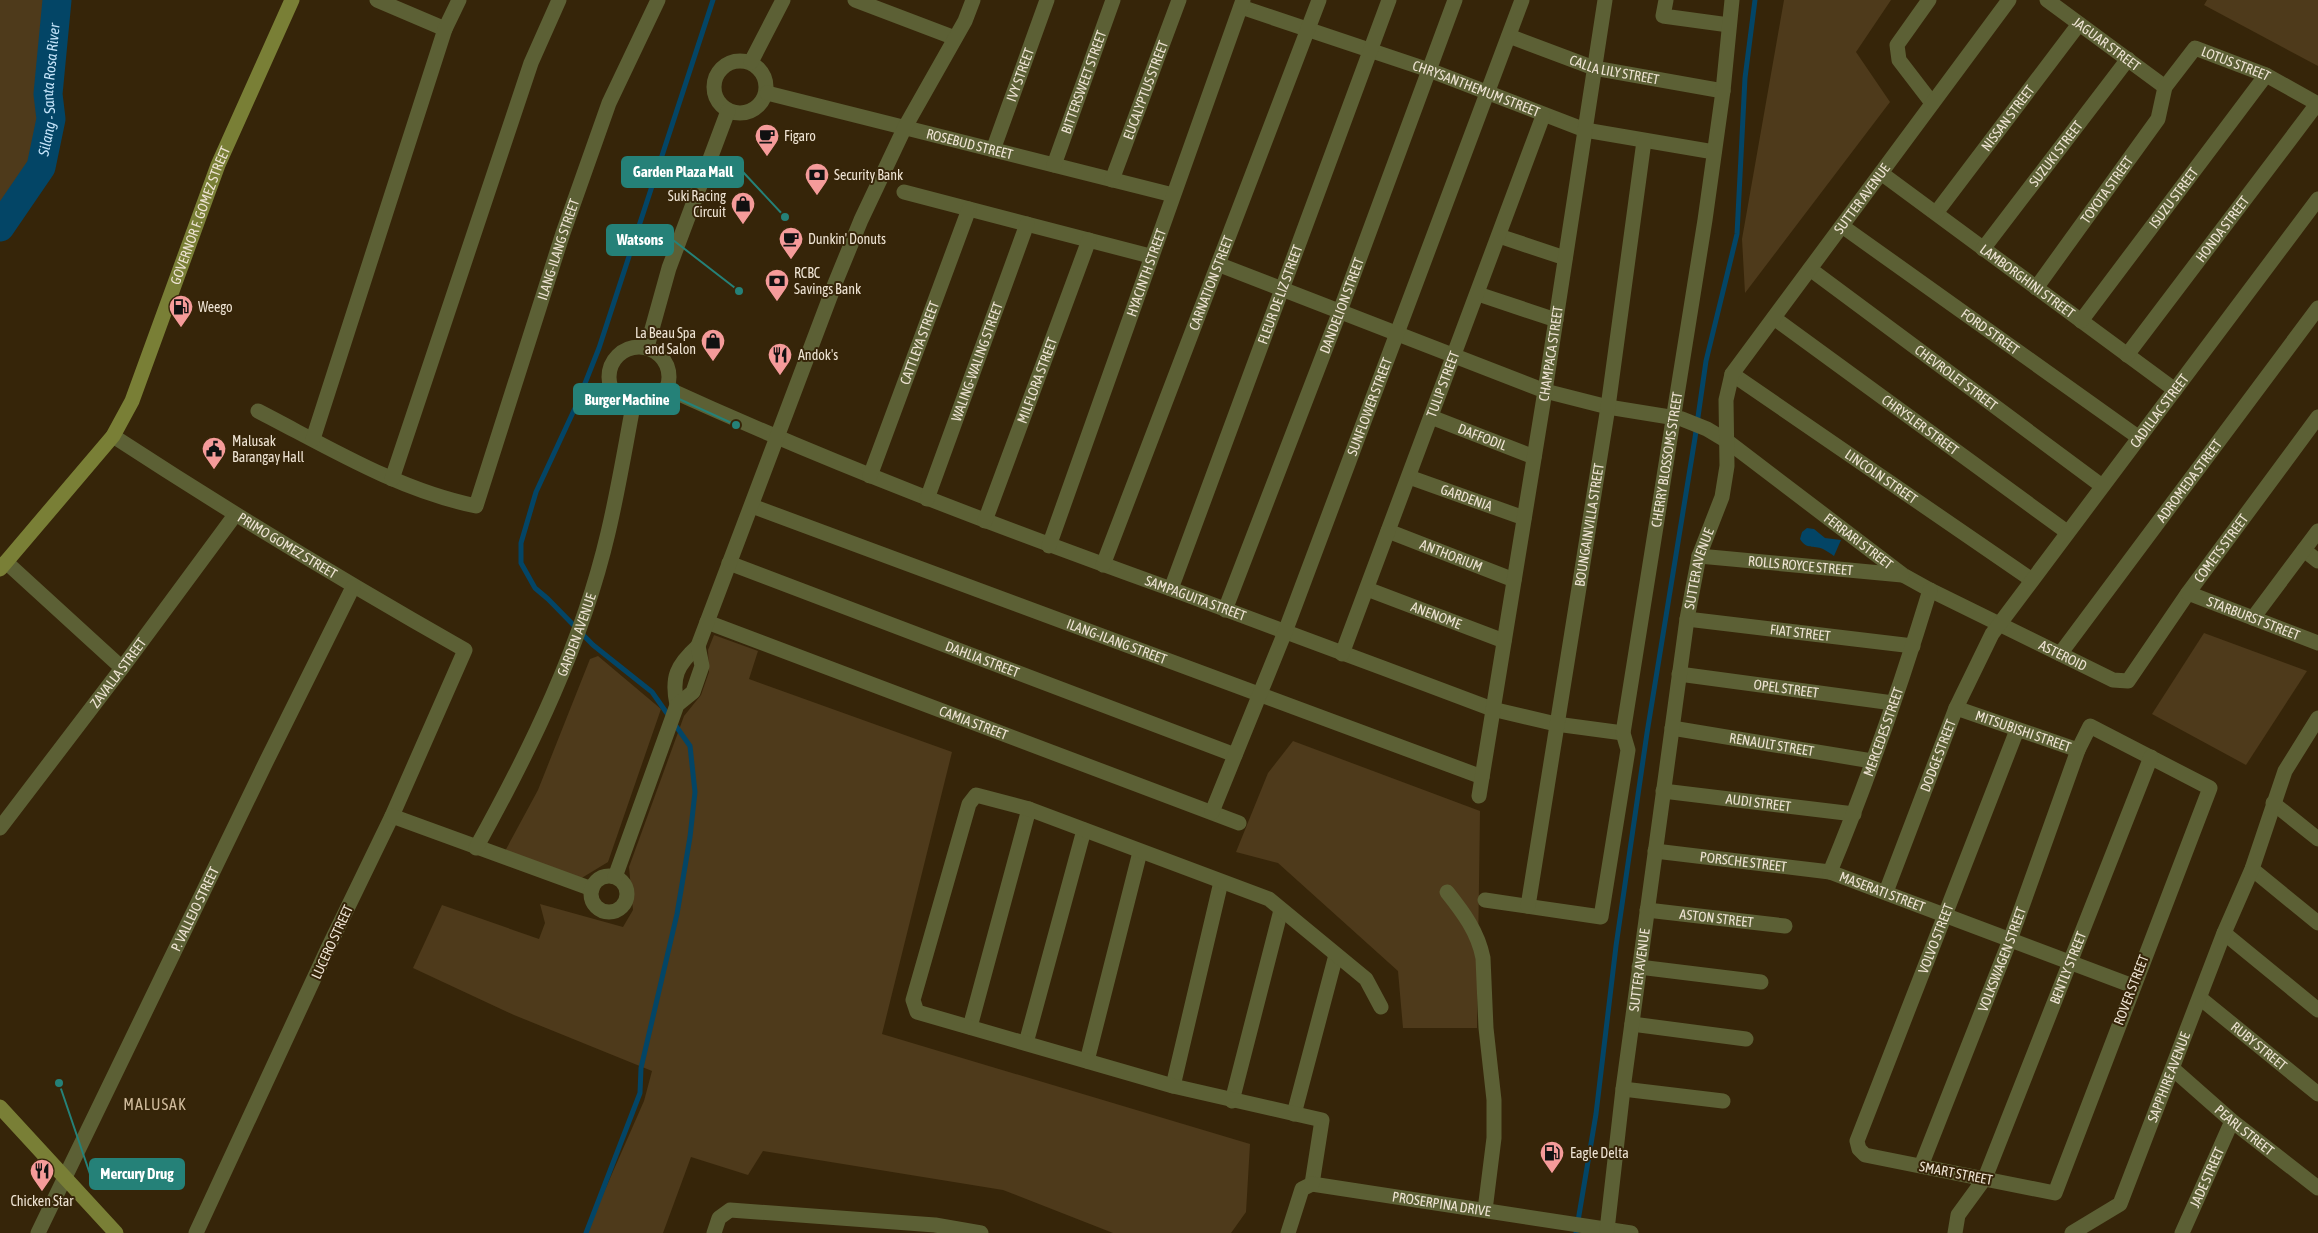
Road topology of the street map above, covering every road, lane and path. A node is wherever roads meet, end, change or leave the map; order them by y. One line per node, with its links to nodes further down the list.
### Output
1 (292, 0): 87 (street, GOVERNOR F. GOMEZ STREET)
2 (377, 0): 25 (street)
3 (459, 0): 25 (street)
4 (560, 0): 95 (street)
5 (658, 0): 95 (street, ILANG-ILANG STREET)
6 (783, 0): 31 (street)
7 (855, 0): 28 (street)
8 (973, 0): 28 (street)
9 (1047, 0): 46 (street, IVY STREET)
10 (1113, 0): 48 (street, BITTERSWEET STREET)
11 (1179, 0): 50 (street, EUCALYPTUS STREET)
12 (1319, 0): 26 (street, CARNATION STREET)
13 (1389, 0): 29 (street, FLEUR DE LIZ STREET)
14 (1455, 0): 33 (street, DANDELION STREET)
15 (1522, 0): 27 (street, SUNFLOWER STREET)
16 (1605, 0): 32 (street, CHAMPACA STREET)
17 (1666, 0): 24 (street)
18 (1732, 0): 24 (street, CHERRY BLOSSOMS STREET)
19 (1929, 0): 39 (street)
20 (2009, 0): 39 (street, SUTTER AVENUE)
21 (2047, 0): 23 (street, JAGUAR STREET)
22 (1242, 3): 26 (street, CHRYSANTHEMUM STREET); 52 (street, HYACINTH STREET)
23 (2079, 24): 30 (street, JAGUAR STREET); 55 (street, NISSAN STREET)
24 (1729, 25): 36 (street, CHERRY BLOSSOMS STREET)
25 (445, 29): 90 (street)
26 (1308, 30): 29 (street, CHRYSANTHEMUM STREET); 63 (street, CARNATION STREET)
27 (1508, 36): 32 (street, CALLA LILY STREET); 38 (street, SUNFLOWER STREET)
28 (955, 38): 43 (street)
29 (1370, 50): 33 (street, CHRYSANTHEMUM STREET); 66 (street, FLEUR DE LIZ STREET)
30 (2128, 59): 35 (street, JAGUAR STREET); 60 (street, SUZUKI STREET)
31 (751, 62): 37 (street); 41 (street)
32 (1594, 68): 36 (street, CALLA LILY STREET); 44 (street, CHAMPACA STREET)
33 (1429, 70): 38 (street, CHRYSANTHEMUM STREET); 69 (street, DANDELION STREET)
34 (2266, 75): 35 (street, LOTUS STREET); 40 (street, LOTUS STREET); 72 (street, ISUZU STREET)
35 (2165, 87): 65 (street, TOYOTA STREET)
36 (1723, 91): 47 (street, CHERRY BLOSSOMS STREET)
37 (767, 93): 41 (street); 43 (street, ROSEBUD STREET)
38 (1487, 93): 42 (street, CHRYSANTHEMUM STREET); 73 (street, SUNFLOWER STREET)
39 (1932, 103): 49 (street, SUTTER AVENUE)
40 (2318, 104): 75 (street, HONDA STREET)
41 (728, 111): 74 (street)
42 (1543, 116): 44 (street, CHRYSANTHEMUM STREET); 58 (street, TULIP STREET)
43 (905, 127): 46 (street, ROSEBUD STREET); 88 (street)
44 (1585, 130): 45 (street, CHRYSANTHEMUM STREET); 62 (street, CHAMPACA STREET)
45 (1644, 141): 47 (street, CHRYSANTHEMUM STREET); 82 (street, BOUNGAINVILLA STREET)
46 (993, 150): 48 (street, ROSEBUD STREET)
47 (1714, 152): 86 (street, CHERRY BLOSSOMS STREET)
48 (1054, 164): 50 (street, ROSEBUD STREET)
49 (1881, 173): 55 (street, LAMBORGHINI STREET); 57 (street, SUTTER AVENUE)
50 (1112, 180): 52 (street, ROSEBUD STREET)
51 (904, 192): 54 (street)
52 (1173, 195): 61 (street, HYACINTH STREET)
53 (2318, 199): 79 (street, CADILLAC STREET)
54 (969, 209): 56 (street); 93 (street, CATTLEYA STREET)
55 (1936, 213): 60 (street, LAMBORGHINI STREET)
56 (1027, 224): 59 (street); 97 (street, WALING-WALING STREET)
57 (1842, 226): 64 (street, SUTTER AVENUE); 89 (street, FORD STREET)
58 (1499, 236): 62 (street); 67 (street, TULIP STREET)
59 (1088, 240): 61 (street); 101 (street, MILFLORA STREET)
60 (1983, 249): 65 (street, LAMBORGHINI STREET)
61 (1150, 256): 105 (street, HYACINTH STREET)
62 (1565, 258): 71 (street, CHAMPACA STREET)
63 (1220, 265): 66 (street, FERRARI STREET); 110 (street, CARNATION STREET)
64 (1810, 269): 70 (street, SUTTER AVENUE); 96 (street, CHEVROLET STREET)
65 (2036, 288): 72 (street, LAMBORGHINI STREET)
66 (1282, 289): 69 (street, FERRARI STREET); 117 (street, FLEUR DE LIZ STREET)
67 (1478, 294): 71 (street); 76 (street, TULIP STREET)
68 (2318, 308): 132 (street, ADROMEDA STREET)
69 (1340, 311): 73 (street, FERRARI STREET); 120 (street, DANDELION STREET)
70 (1774, 318): 77 (street, SUTTER AVENUE); 104 (street, CHRYSLER STREET)
71 (1556, 320): 80 (street, CHAMPACA STREET)
72 (2081, 321): 75 (street, LAMBORGHINI STREET)
73 (1397, 333): 76 (street, FERRARI STREET); 125 (street, SUNFLOWER STREET)
74 (647, 347): 78 (street); 81 (street)
75 (2127, 355): 79 (street, LAMBORGHINI STREET)
76 (1455, 356): 80 (street, FERRARI STREET); 84 (street, TULIP STREET)
77 (1732, 374): 91 (street, SUTTER AVENUE); 114 (street, LINCOLN STREET)
78 (666, 388): 81 (street); 88 (street, SAMPAGUITA STREET)
79 (2175, 390): 89 (street, CADILLAC STREET)
80 (1545, 391): 82 (street, FERRARI STREET); 92 (street, CHAMPACA STREET)
81 (633, 406): 163 (street, GARDEN AVENUE)
82 (1608, 407): 86 (street, FERRARI STREET); 142 (street, BOUNGAINVILLA STREET)
83 (258, 411): 90 (street)
84 (1431, 417): 92 (street, DAFFODIL); 94 (street, TULIP STREET)
85 (2318, 417): 119 (street, COMETS STREET)
86 (1677, 418): 91 (street, FERRARI STREET); 145 (street, CHERRY BLOSSOMS STREET)
87 (113, 436): 99 (street, PRIMO GOMEZ STREET); 111 (street, GOVERNOR F. GOMEZ STREET)
88 (776, 438): 93 (street, SAMPAGUITA STREET); 98 (street)
89 (2138, 438): 96 (street, CADILLAC STREET)
90 (313, 439): 95 (street)
91 (1727, 441): 107 (street, SUTTER AVENUE); 112 (street, FERRARI STREET)
92 (1534, 457): 100 (street, CHAMPACA STREET)
93 (870, 476): 97 (street, SAMPAGUITA STREET)
94 (1409, 477): 100 (street, GARDENIA); 102 (street, TULIP STREET)
95 (392, 479)
96 (2102, 486): 104 (street, CADILLAC STREET)
97 (927, 499): 101 (street, SAMPAGUITA STREET)
98 (752, 506): 109 (street); 136 (street, ILANG-ILANG STREET)
99 (235, 515): 115 (street, PRIMO GOMEZ STREET); 133 (street, ZAVALLA STREET)
100 (1524, 518): 113 (street, CHAMPACA STREET)
101 (986, 521): 105 (street, SAMPAGUITA STREET)
102 (1388, 531): 113 (street, ANTHORIUM); 116 (street, TULIP STREET)
103 (2318, 531): 106 (street)
104 (2068, 532): 114 (street, CADILLAC STREET)
105 (1049, 546): 110 (street, SAMPAGUITA STREET)
106 (2304, 550): 108 (street); 121 (street)
107 (1699, 556): 112 (street, ROLLS ROYCE STREET); 122 (street, SUTTER AVENUE)
108 (2318, 561)
109 (729, 563): 123 (street); 147 (street, DAHLIA STREET)
110 (1103, 565): 117 (street, SAMPAGUITA STREET)
111 (3, 566): 133 (street)
112 (1903, 575): 118 (street, FERRARI STREET)
113 (1514, 580): 126 (street, CHAMPACA STREET)
114 (2032, 580): 124 (street, CADILLAC STREET)
115 (354, 587): 130 (street, PRIMO GOMEZ STREET); 206 (street, P. VALLEJO STREET)
116 (1367, 588): 126 (street, ANENOME); 131 (street, TULIP STREET)
117 (1171, 589): 120 (street, SAMPAGUITA STREET)
118 (1930, 590): 124 (street, FERRARI STREET); 129 (street, MERCEDES STREET)
119 (2188, 593): 121 (street, STARBURST STREET); 135 (street, COMETS STREET)
120 (1225, 610): 125 (street, SAMPAGUITA STREET)
121 (2253, 618): 127 (street, STARBURST STREET)
122 (1686, 619): 129 (street, FIAT STREET); 134 (street, SUTTER AVENUE)
123 (707, 622): 128 (street); 156 (street, CAMIA STREET)
124 (1999, 623): 132 (street, ASTEROID); 139 (street, DODGE STREET)
125 (1285, 632): 131 (street, SAMPAGUITA STREET); 136 (street, SUNFLOWER STREET)
126 (1504, 641): 140 (street, CHAMPACA STREET)
127 (2318, 643)
128 (698, 646): 138 (street); 138 (street)
129 (1913, 646): 137 (street, MERCEDES STREET)
130 (465, 650): 158 (street, LUCERO STREET)
131 (1342, 654): 140 (street, SAMPAGUITA STREET)
132 (2060, 654): 135 (street, ASTEROID)
133 (122, 668): 160 (street, ZAVALLA STREET)
134 (1679, 674): 137 (street, OPEL STREET); 143 (street, SUTTER AVENUE)
135 (2128, 680)
136 (1260, 696): 147 (street, SUNFLOWER STREET); 150 (street, ILANG-ILANG STREET)
137 (1893, 703): 149 (street, MERCEDES STREET)
138 (676, 707): 168 (street)
139 (1956, 708): 144 (street, MITSUBISHI STREET); 172 (street, DODGE STREET)
140 (1492, 709): 142 (street, SAMPAGUITA STREET); 150 (street, CHAMPACA STREET)
141 (2318, 718): 154 (street, SAPPHIRE AVENUE)
142 (1556, 724): 145 (street, SAMPAGUITA STREET); 174 (street, BOUNGAINVILLA STREET)
143 (1672, 728): 149 (street, RENAULT STREET); 152 (street, SUTTER AVENUE)
144 (2017, 730): 146 (street, MITSUBISHI STREET); 177 (street, VOLVO STREET)
145 (1623, 733): 174 (street, CHERRY BLOSSOMS STREET)
146 (2078, 750): 148 (street, MITSUBISHI STREET); 181 (street, VOLKSWAGEN STREET)
147 (1235, 755): 156 (street, SUNFLOWER STREET)
148 (2151, 757): 151 (street, MITSUBISHI STREET); 183 (street, BENTLY STREET)
149 (1872, 761): 157 (street, MERCEDES STREET)
150 (1482, 777): 153 (street, CHAMPACA STREET)
151 (2210, 788): 186 (street, ROVER STREET)
152 (1663, 791): 157 (street, AUDI STREET); 165 (street, SUTTER AVENUE)
153 (1479, 796)
154 (2273, 803): 162 (street); 166 (street, SAPPHIRE AVENUE)
155 (1029, 809): 161 (street); 191 (street); 191 (street)
156 (1212, 812): 159 (street, CAMIA STREET)
157 (1854, 814): 167 (street, MERCEDES STREET)
158 (392, 816): 163 (street); 215 (street, LUCERO STREET)
159 (1239, 823)
160 (0, 828)
161 (1084, 830): 164 (street); 193 (street)
162 (2318, 838)
163 (476, 848): 170 (street)
164 (1140, 852): 169 (street); 194 (street)
165 (1655, 852): 167 (street, PORSCHE STREET); 176 (street, SUTTER AVENUE)
166 (2252, 869): 178 (street); 180 (street, SAPPHIRE AVENUE)
167 (1830, 872): 172 (street, MASERATI STREET)
168 (615, 876): 170 (street); 170 (street)
169 (1221, 882): 175 (street); 196 (street)
170 (592, 889)
171 (1447, 892): 211 (street)
172 (1886, 892): 177 (street, MASERATI STREET)
173 (1485, 900): 174 (street)
174 (1528, 906)
175 (1281, 910): 182 (street); 199 (street)
176 (1647, 910): 179 (street, ASTON STREET); 184 (street, SUTTER AVENUE)
177 (1945, 915): 181 (street, MASERATI STREET); 204 (street, VOLVO STREET)
178 (2318, 923)
179 (1786, 926)
180 (2224, 933): 187 (street, SAPPHIRE AVENUE); 189 (street)
181 (2010, 940): 183 (street, MASERATI STREET); 205 (street, VOLKSWAGEN STREET)
182 (1336, 955): 188 (street); 202 (street)
183 (2070, 963): 186 (street, MASERATI STREET); 207 (street, BENTLY STREET)
184 (1639, 967): 185 (street); 190 (street, SUTTER AVENUE)
185 (1761, 982)
186 (2133, 986): 210 (street, ROVER STREET)
187 (2200, 998): 195 (street, SAPPHIRE AVENUE); 198 (street, RUBY STREET)
188 (1381, 1007)
189 (2318, 1010)
190 (1632, 1024): 192 (street); 197 (street, SUTTER AVENUE)
191 (970, 1027): 193 (street)
192 (1746, 1039)
193 (1026, 1043): 194 (street)
194 (1087, 1061): 196 (street)
195 (2173, 1069): 203 (street, PEARL STREET); 221 (street, SAPPHIRE AVENUE)
196 (1174, 1086): 199 (street)
197 (1623, 1089): 200 (street); 212 (street, SUTTER AVENUE)
198 (2318, 1094)
199 (1232, 1101): 202 (street)
200 (1723, 1101)
201 (0, 1107): 206 (street)
202 (1294, 1114): 208 (street)
203 (2232, 1121): 209 (street, PEARL STREET); 222 (street, JADE STREET)
204 (1859, 1149): 205 (street, SMART STREET)
205 (1921, 1166): 207 (street, SMART STREET)
206 (64, 1178): 213 (street, P. VALLEJO STREET); 214 (street)
207 (1985, 1178): 210 (street, SMART STREET); 220 (street, BENTLY STREET)
208 (1312, 1184): 211 (street, PROSERPINA DRIVE); 218 (street)
209 (2318, 1188)
210 (2055, 1193)
211 (1485, 1210): 212 (street, PROSERPINA DRIVE)
212 (1600, 1229): 219 (street, PROSERPINA DRIVE)
213 (38, 1233)
214 (116, 1233)
215 (196, 1233)
216 (714, 1233): 217 (street)
217 (981, 1233)
218 (1288, 1233)
219 (1631, 1233)
220 (1955, 1233)
221 (2072, 1233)
222 (2182, 1233)

